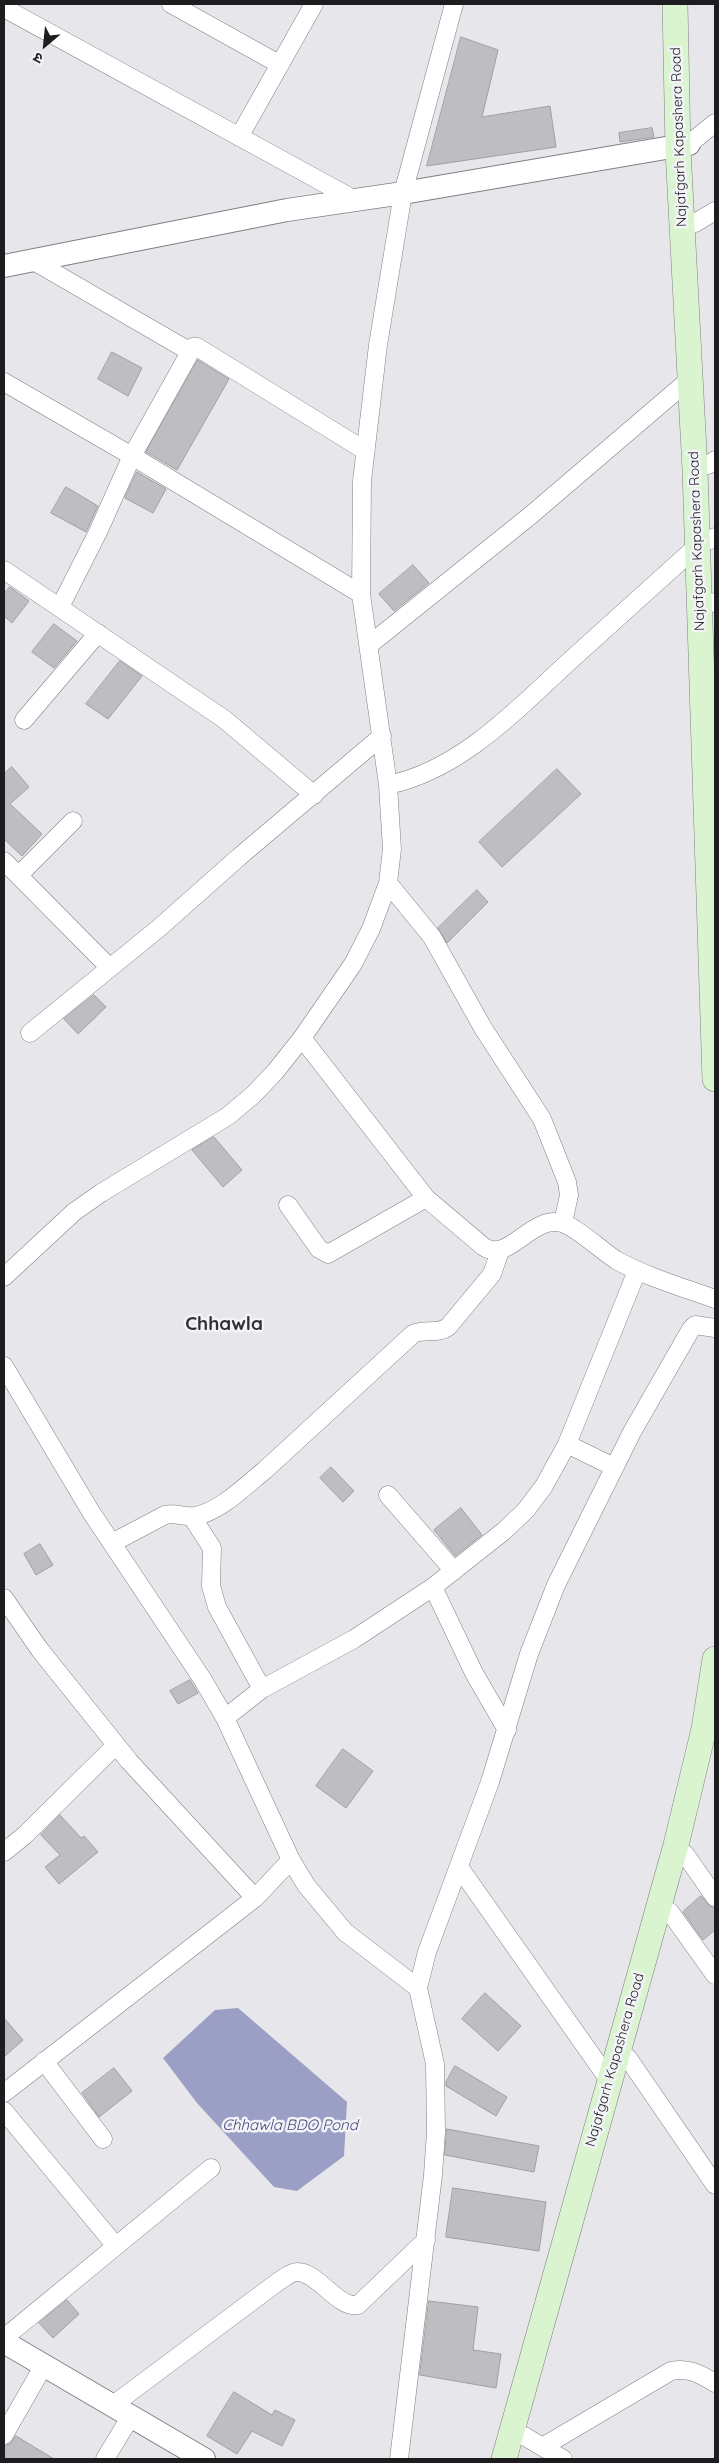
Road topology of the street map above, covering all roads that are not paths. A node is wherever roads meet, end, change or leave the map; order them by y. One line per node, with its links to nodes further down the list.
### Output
1 (170, 4): 7 (street)
2 (314, 4): 7 (street)
3 (454, 4): 11 (street)
4 (675, 4): 10 (main road, Najafgarh Kapashera Road)
5 (686, 4): 10 (main road)
6 (4, 8): 9 (street)
7 (279, 64): 9 (street)
8 (715, 123): 10 (street)
9 (238, 136): 12 (street)
10 (683, 145): 11 (street); 13 (main road); 17 (main road, Najafgarh Kapashera Road)
11 (403, 193): 12 (street); 19 (street)
12 (355, 200): 14 (street)
13 (705, 217): 21 (main road)
14 (32, 260): 15 (street); 16 (street)
15 (4, 266)
16 (189, 351): 19 (street); 20 (street)
17 (690, 379): 22 (main road, Najafgarh Kapashera Road); 28 (street)
18 (4, 382): 20 (street)
19 (364, 450): 24 (street)
20 (132, 456): 24 (street); 25 (street)
21 (712, 462): 22 (main road)
22 (708, 541): 26 (main road); 31 (street); 40 (main road, Najafgarh Kapashera Road)
23 (4, 570): 25 (street)
24 (361, 594): 28 (street)
25 (60, 607): 27 (street)
26 (715, 607)
27 (98, 633): 29 (street); 32 (street)
28 (369, 645): 30 (street)
29 (24, 720)
30 (382, 736): 31 (street); 32 (street)
31 (388, 785): 36 (street)
32 (314, 795): 37 (street)
33 (73, 821): 35 (street)
34 (4, 861): 35 (street)
35 (19, 875): 37 (street)
36 (388, 883): 39 (street); 43 (street)
37 (109, 968): 38 (street)
38 (30, 1033)
39 (302, 1038): 41 (street); 46 (street)
40 (715, 1079)
41 (426, 1198): 42 (street); 44 (street)
42 (288, 1205)
43 (563, 1223): 44 (street); 45 (street)
44 (500, 1251): 53 (street)
45 (638, 1271): 47 (street); 50 (street)
46 (4, 1277)
47 (715, 1299)
48 (715, 1328): 51 (street)
49 (4, 1366): 54 (street)
50 (567, 1444): 51 (street); 55 (street)
51 (614, 1467): 61 (street)
52 (388, 1495): 55 (street)
53 (192, 1517): 54 (street); 59 (street)
54 (112, 1543): 60 (street)
55 (454, 1572): 56 (street)
56 (433, 1588): 59 (street); 61 (street)
57 (4, 1598): 63 (street)
58 (715, 1659): 75 (main road, Najafgarh Kapashera Road)
59 (262, 1689): 60 (street)
60 (225, 1718): 66 (street)
61 (507, 1730): 67 (street)
62 (715, 1732): 65 (main road)
63 (116, 1745): 64 (street); 69 (street)
64 (4, 1852)
65 (685, 1854): 68 (street); 70 (main road)
66 (291, 1860): 69 (street); 72 (street)
67 (459, 1867): 72 (street); 75 (street)
68 (715, 1897)
69 (255, 1898): 74 (street)
70 (670, 1912): 71 (street); 73 (main road)
71 (715, 1975)
72 (418, 1988): 81 (street)
73 (628, 2058): 80 (street); 89 (main road)
74 (44, 2061): 76 (street); 78 (street)
75 (609, 2080): 93 (main road, Najafgarh Kapashera Road)
76 (4, 2093)
77 (4, 2111): 82 (street)
78 (103, 2139)
79 (211, 2168): 82 (street)
80 (715, 2185)
81 (426, 2240): 87 (street); 92 (street)
82 (115, 2245): 83 (street)
83 (4, 2338)
84 (4, 2342): 85 (street)
85 (44, 2365): 87 (street); 88 (street)
86 (715, 2383): 89 (street)
87 (122, 2410): 90 (street); 91 (street)
88 (4, 2435)
89 (528, 2447): 94 (street)
90 (106, 2459)
91 (204, 2459)
92 (399, 2459)
93 (504, 2459)
94 (563, 2459)

